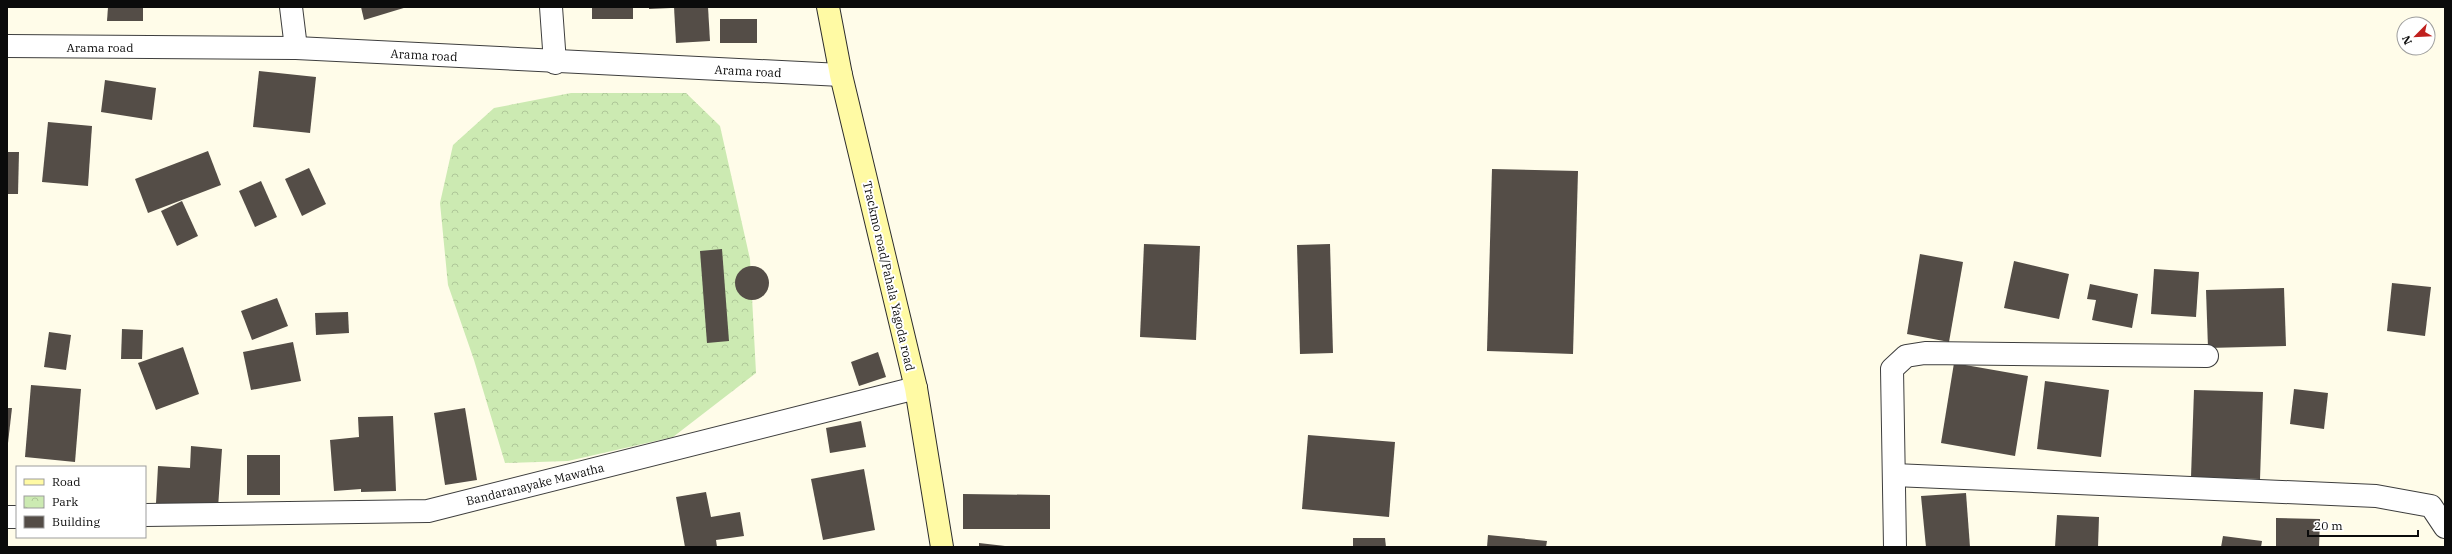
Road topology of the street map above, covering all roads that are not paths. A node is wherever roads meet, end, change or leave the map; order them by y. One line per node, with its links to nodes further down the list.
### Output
1 (291, 7): 5 (street)
2 (551, 7): 6 (street)
3 (828, 7): 7 (street, Trackmo road/Pahala Yagoda road)
4 (7, 46): 5 (street, Arama road)
5 (296, 48): 6 (street, Arama road)
6 (555, 63): 7 (street, Arama road)
7 (841, 75): 9 (street, Trackmo road/Pahala Yagoda road)
8 (2207, 356): 10 (street)
9 (916, 388): 11 (street, Bandaranayake Mawatha); 13 (street, Trackmo road/Pahala Yagoda road)
10 (1894, 475): 12 (street); 14 (street)
11 (146, 515)
12 (2445, 527)
13 (942, 547)
14 (1895, 547)

